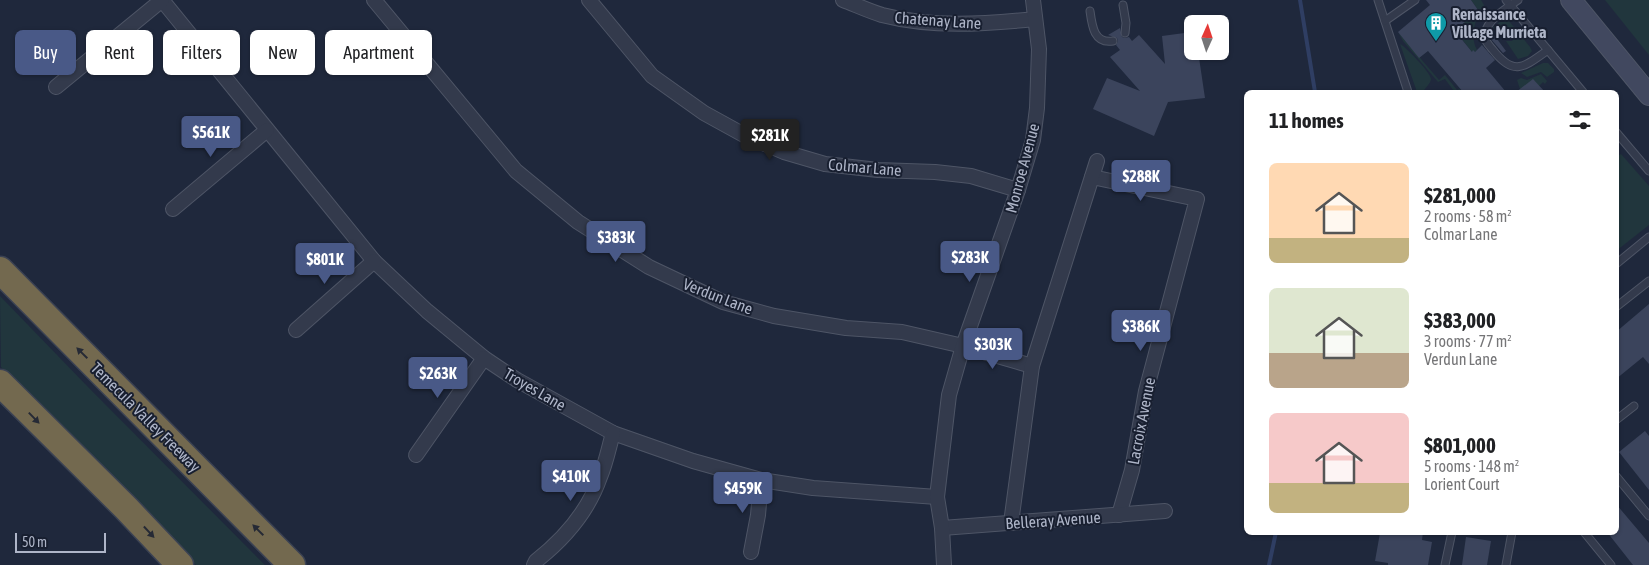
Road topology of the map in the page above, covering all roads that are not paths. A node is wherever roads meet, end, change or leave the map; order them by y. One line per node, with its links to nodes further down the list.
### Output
1 (162, 0): 18 (street); 22 (street, Troyes Lane)
2 (374, 0): 36 (street, Verdun Lane)
3 (589, 0): 27 (street, Colmar Lane)
4 (843, 0): 13 (street, Chatenay Lane)
5 (1033, 0): 13 (street, Monroe Avenue)
6 (1378, 0): 14 (lane)
7 (1415, 0): 14 (lane)
8 (1518, 0): 10 (lane)
9 (1571, 0): 21 (main road)
10 (1508, 3): 17 (lane); 17 (lane)
11 (1123, 5): 15 (lane)
12 (1090, 10): 16 (lane)
13 (1035, 19): 27 (street, Monroe Avenue)
14 (1385, 20): 19 (lane)
15 (1125, 33)
16 (1114, 41)
17 (1548, 50): 20 (lane)
18 (56, 87)
19 (1407, 90)
20 (1581, 90)
21 (1649, 95)
22 (267, 130): 28 (street); 30 (street, Troyes Lane)
23 (1619, 136): 25 (lane)
24 (1097, 161): 26 (street)
25 (1649, 171)
26 (1092, 177): 38 (street); 48 (street, Lacroix Avenue)
27 (1018, 190): 36 (street, Monroe Avenue)
28 (173, 209)
29 (1649, 237): 31 (lane)
30 (374, 261): 35 (street); 37 (street, Troyes Lane)
31 (1619, 262)
32 (0, 270): 57 (highway, Temecula Valley Freeway, one-way to 32)
33 (1649, 281): 34 (lane)
34 (1619, 306)
35 (296, 330)
36 (963, 346): 38 (street, Verdun Lane); 46 (street, Monroe Avenue)
37 (484, 358): 42 (street, Troyes Lane); 43 (street)
38 (1032, 366): 50 (street)
39 (0, 383): 56 (highway, one-way to 56)
40 (1634, 406): 41 (lane)
41 (1619, 418)
42 (614, 433): 44 (street, Troyes Lane); 58 (street)
43 (416, 455)
44 (761, 480): 46 (street, Troyes Lane); 55 (street)
45 (1619, 480): 49 (lane)
46 (937, 497): 51 (street, Monroe Avenue)
47 (1165, 511): 48 (street, Belleray Avenue)
48 (1118, 515): 50 (street, Belleray Avenue)
49 (1649, 516)
50 (1011, 522): 51 (street, Belleray Avenue)
51 (942, 528): 59 (street, Monroe Avenue)
52 (1451, 535): 60 (lane)
53 (1511, 535): 61 (lane)
54 (1586, 535): 62 (lane)
55 (751, 552)
56 (180, 565)
57 (292, 565)
58 (534, 565)
59 (944, 565)
60 (1445, 565)
61 (1506, 565)
62 (1611, 565)

